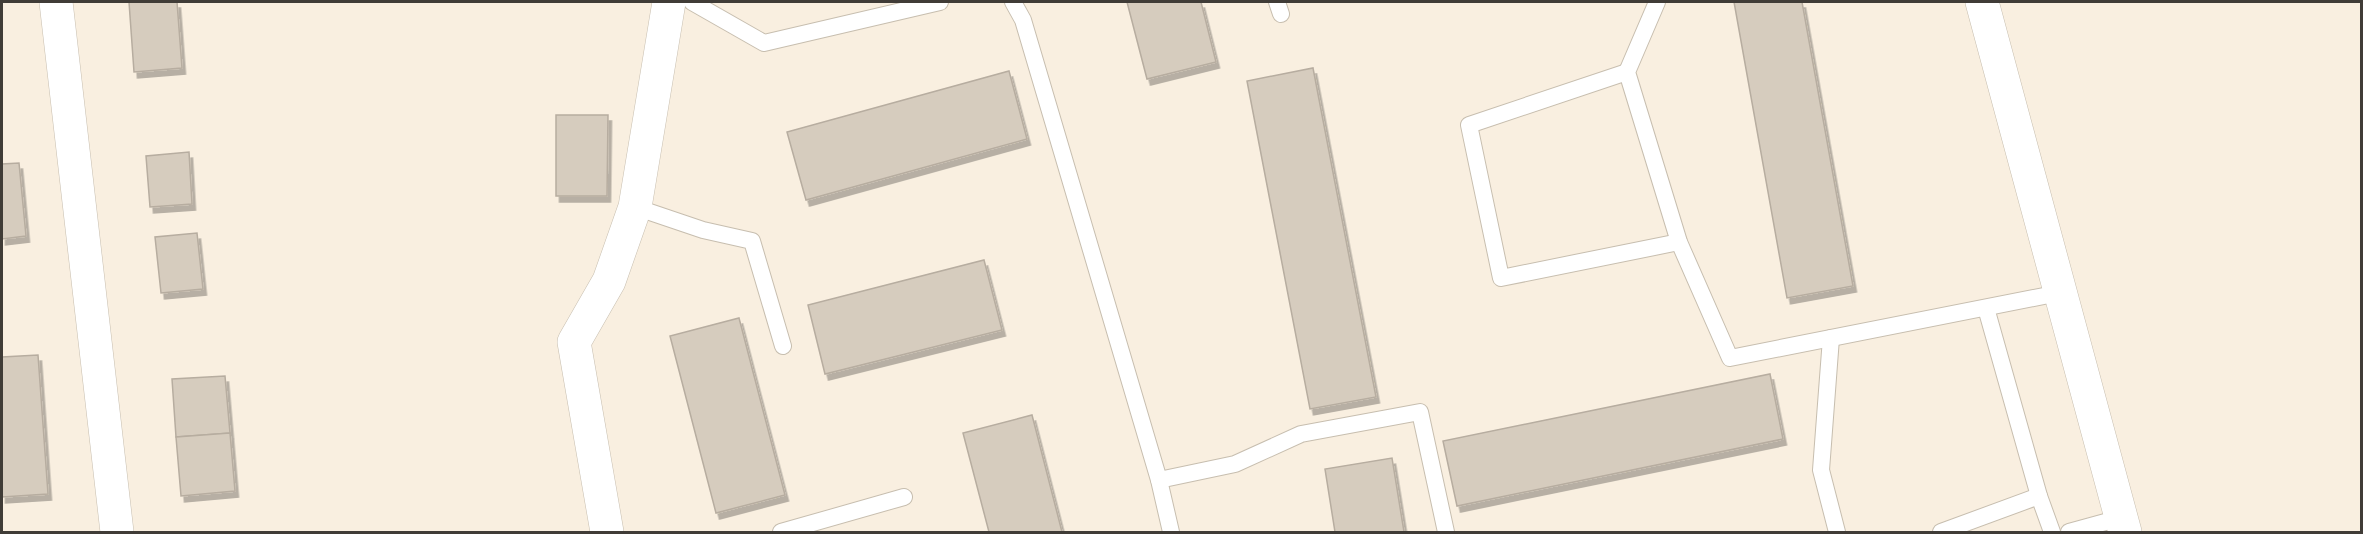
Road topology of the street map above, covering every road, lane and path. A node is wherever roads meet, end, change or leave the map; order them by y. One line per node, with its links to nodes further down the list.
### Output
1 (56, 2): 19 (street)
2 (669, 2): 9 (street)
3 (692, 2): 4 (lane)
4 (940, 2)
5 (1013, 2): 15 (lane)
6 (1657, 2): 8 (lane)
7 (1982, 2): 11 (street)
8 (1627, 72): 10 (lane); 10 (lane)
9 (635, 207): 14 (lane); 20 (street)
10 (1679, 242): 13 (lane)
11 (2059, 293): 12 (lane); 18 (street)
12 (1986, 308): 13 (lane); 16 (lane)
13 (1831, 338): 24 (lane)
14 (783, 346)
15 (1159, 480): 22 (lane); 23 (lane)
16 (2039, 496): 25 (lane); 26 (lane)
17 (904, 497): 21 (lane)
18 (2122, 525): 27 (lane)
19 (117, 532)
20 (607, 532)
21 (781, 532)
22 (1171, 532)
23 (1446, 532)
24 (1837, 532)
25 (1941, 532)
26 (2052, 532)
27 (2069, 532)

